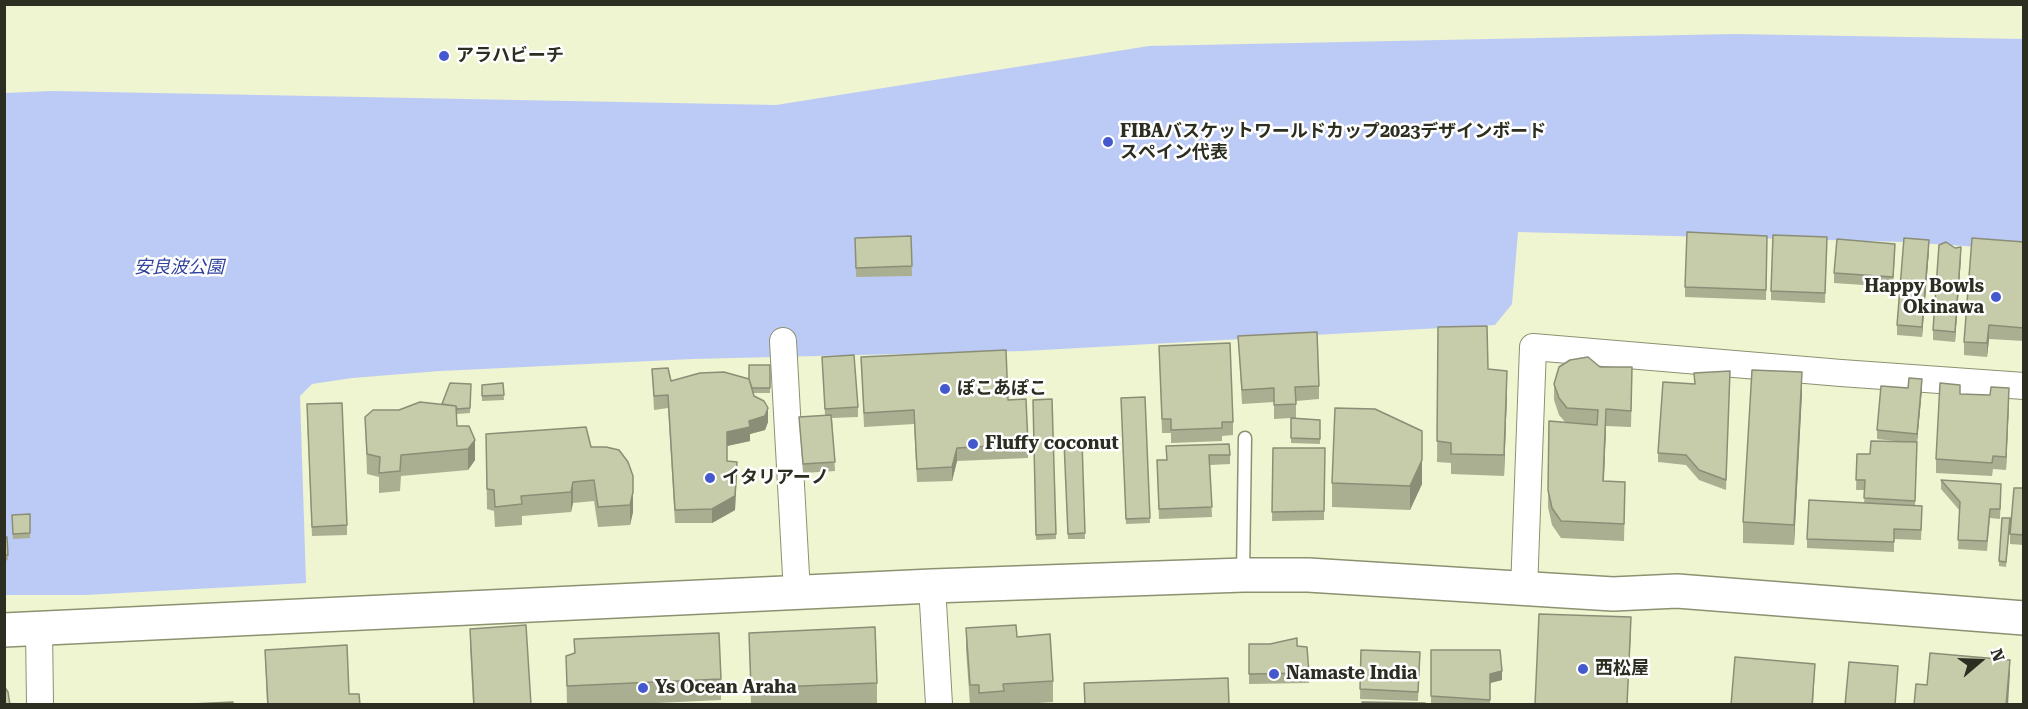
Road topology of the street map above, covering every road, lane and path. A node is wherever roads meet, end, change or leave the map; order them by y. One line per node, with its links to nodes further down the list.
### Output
1 (783, 341): 7 (street)
2 (2024, 386): 6 (street)
3 (1245, 438): 4 (lane)
4 (1243, 575): 5 (street); 6 (street)
5 (932, 586): 7 (street); 12 (street)
6 (1524, 590): 8 (street)
7 (797, 593): 9 (street)
8 (2024, 618)
9 (39, 629): 10 (street); 11 (street)
10 (4, 630)
11 (40, 705)
12 (939, 705)

